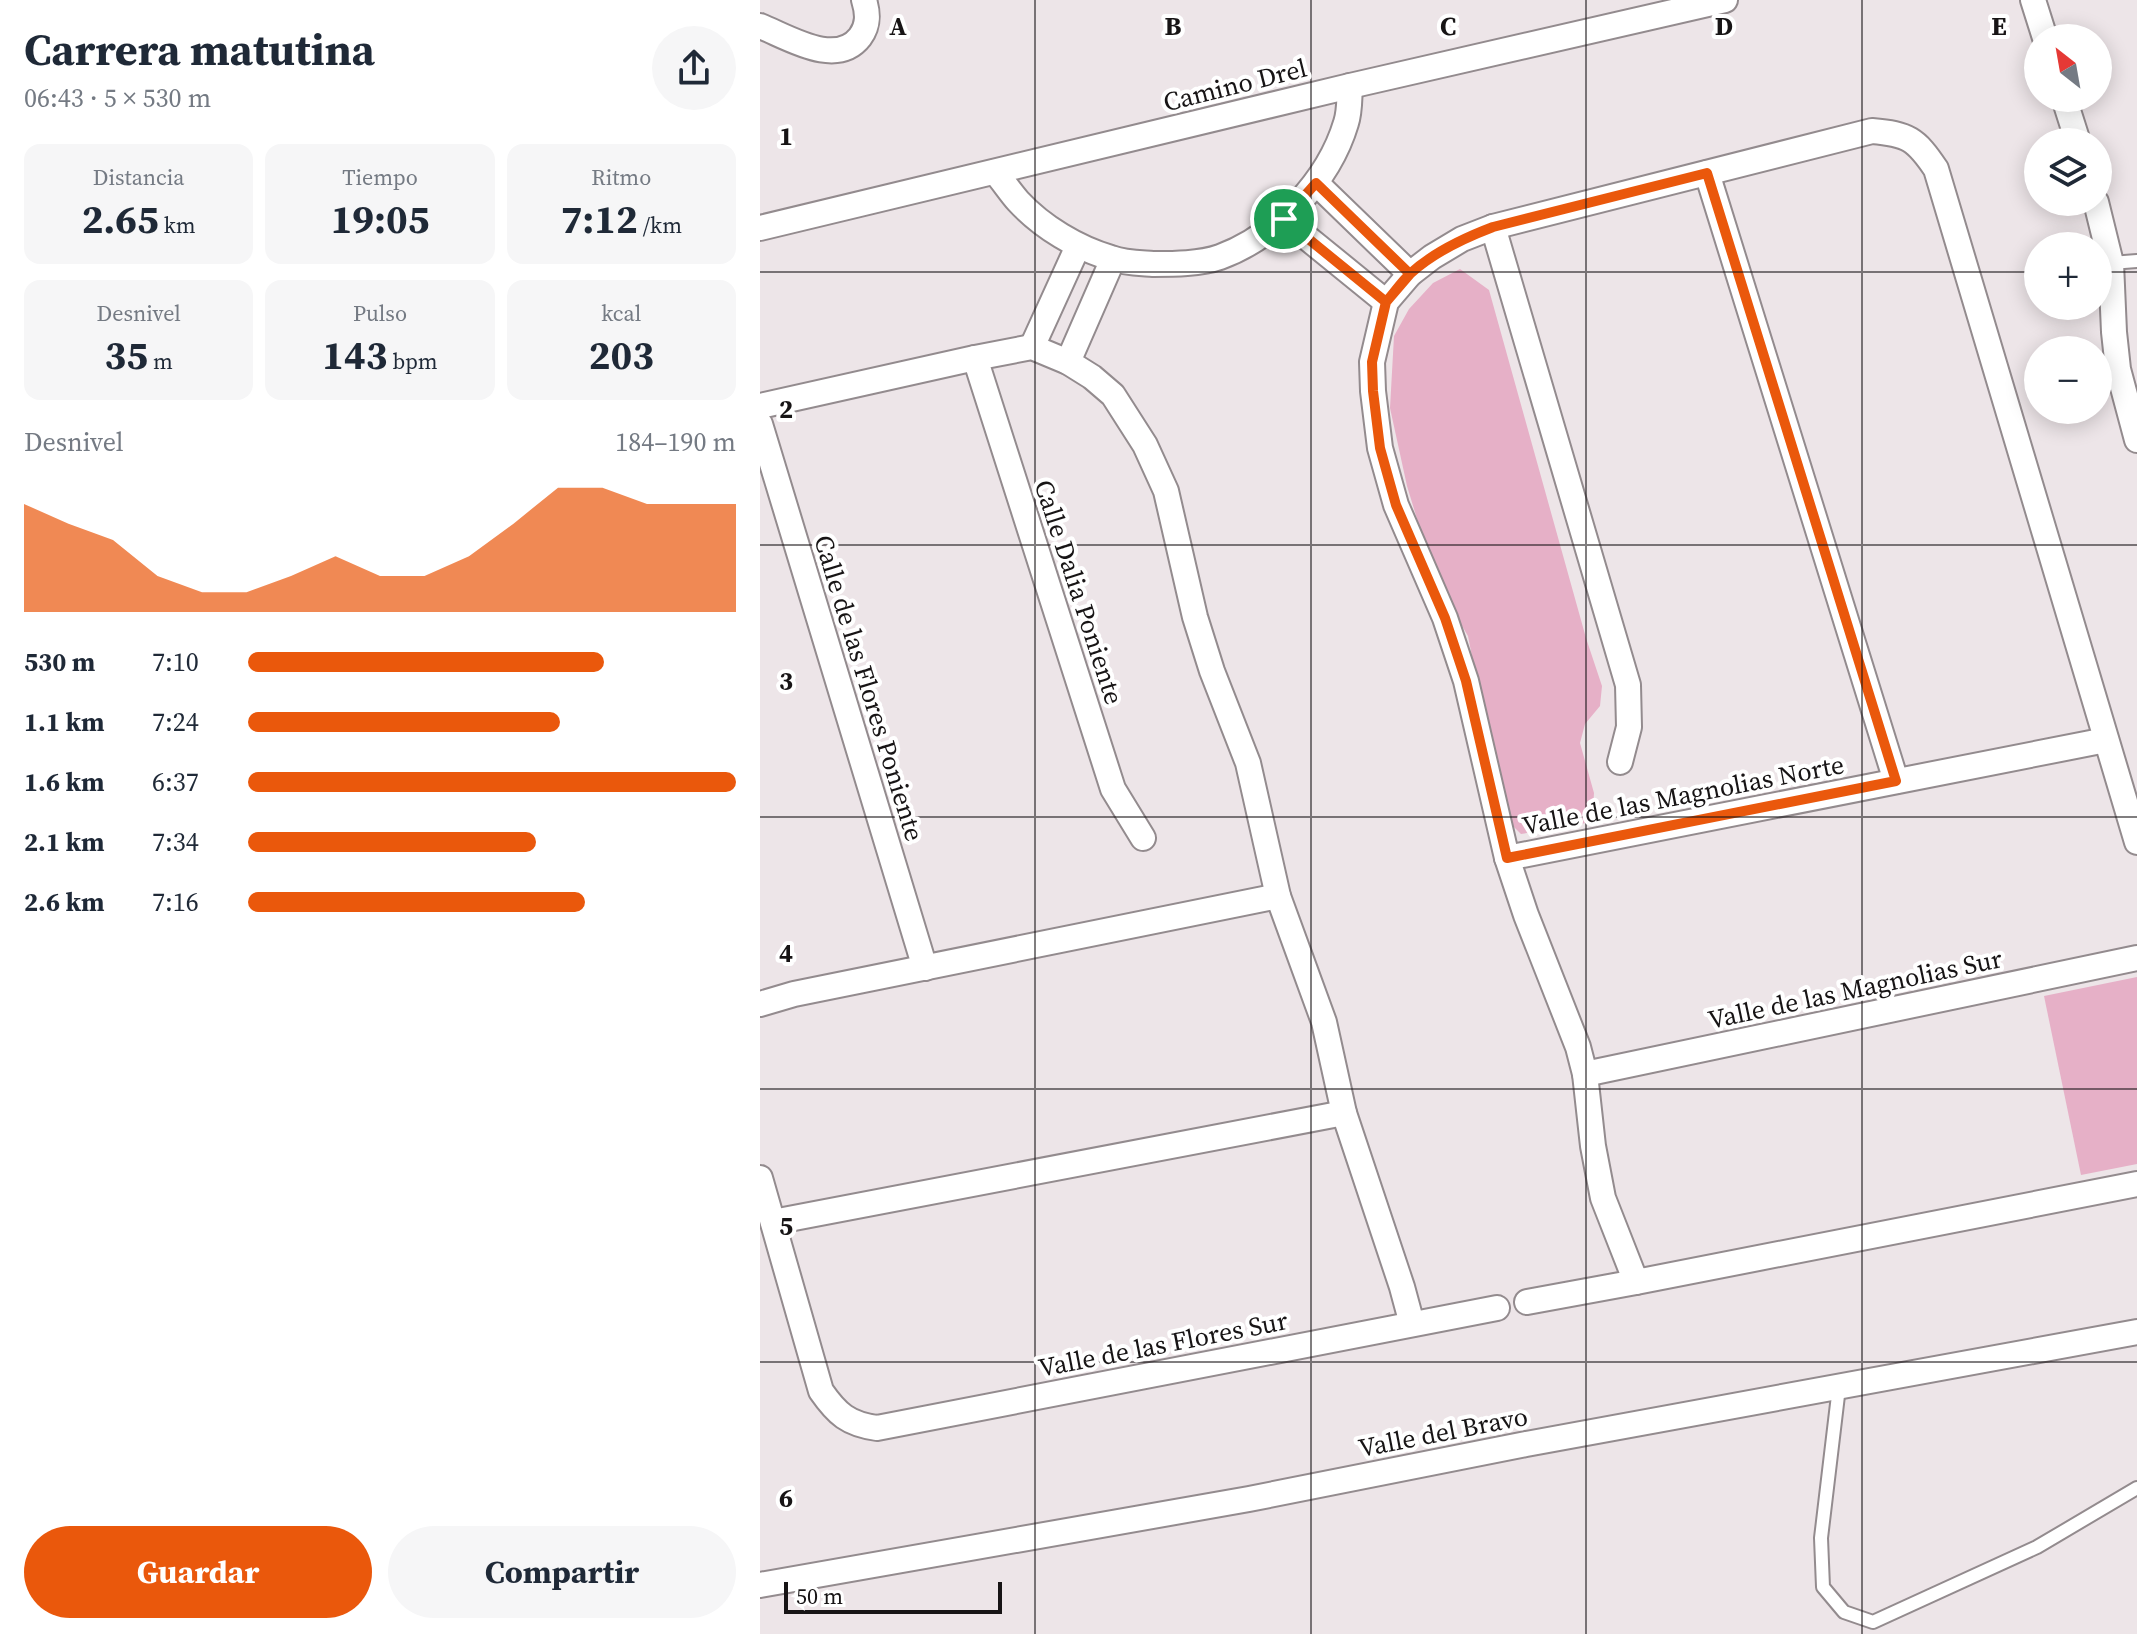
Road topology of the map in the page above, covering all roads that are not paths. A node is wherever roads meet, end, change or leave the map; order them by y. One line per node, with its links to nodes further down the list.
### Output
1 (864, 0): 5 (street)
2 (1725, 0): 6 (street, Camino Drel)
3 (2033, 0): 4 (street)
4 (2041, 24)
5 (760, 26)
6 (1350, 86): 7 (street, Camino Drel); 9 (street)
7 (995, 172): 12 (street, Camino Drel); 13 (street)
8 (1707, 173): 11 (street); 26 (street); 28 (street)
9 (1316, 183): 10 (street); 17 (street)
10 (1284, 219): 14 (street); 19 (street)
11 (1493, 227): 17 (street); 27 (street)
12 (760, 228)
13 (1078, 246): 14 (street); 20 (street)
14 (1113, 259): 22 (street)
15 (2137, 261): 16 (lane)
16 (2112, 263)
17 (1410, 274): 19 (street)
18 (2112, 286): 25 (street)
19 (1386, 302): 31 (street)
20 (1032, 347): 21 (street); 22 (street)
21 (975, 358): 23 (street); 29 (street, Calle Dalia Poniente)
22 (1068, 362): 32 (street)
23 (760, 406)
24 (760, 424): 34 (street, Calle de las Flores Poniente)
25 (2137, 440)
26 (2106, 740): 28 (street, Valle de las Magnolias Norte); 30 (street)
27 (1620, 762)
28 (1896, 781): 31 (street, Valle de las Magnolias Norte)
29 (1143, 838)
30 (2137, 842)
31 (1507, 858): 36 (street)
32 (1278, 896): 34 (street); 37 (street)
33 (2137, 958): 36 (street, Valle de las Magnolias Sur)
34 (925, 968): 35 (street)
35 (760, 1004)
36 (1585, 1074): 41 (street)
37 (1344, 1113): 40 (street); 44 (street)
38 (760, 1178): 40 (street)
39 (2137, 1184): 41 (street)
40 (773, 1222): 44 (street, Valle de las Flores Sur)
41 (1636, 1282): 42 (street)
42 (1527, 1302)
43 (1497, 1308): 44 (street, Valle de las Flores Sur)
44 (1412, 1324)
45 (2137, 1332): 46 (street, Valle del Bravo)
46 (1839, 1387): 47 (lane); 48 (street, Valle del Bravo)
47 (2137, 1488)
48 (760, 1585)

